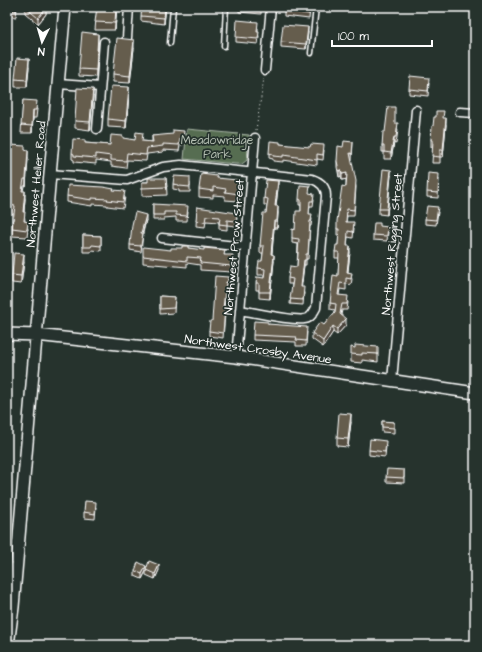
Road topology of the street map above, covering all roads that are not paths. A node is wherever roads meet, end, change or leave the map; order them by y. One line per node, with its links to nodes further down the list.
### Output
1 (65, 7): 13 (street, Northwest Heller Road)
2 (129, 7): 7 (street)
3 (173, 7): 9 (lane)
4 (226, 7): 10 (lane)
5 (270, 7): 12 (street)
6 (316, 7): 11 (lane)
7 (127, 38)
8 (104, 42): 14 (street)
9 (170, 43)
10 (224, 46)
11 (311, 53)
12 (265, 70)
13 (58, 84): 14 (street); 21 (street, Northwest Heller Road)
14 (100, 87): 18 (street)
15 (416, 110): 28 (street, Northwest Rigging Street)
16 (460, 112): 17 (street)
17 (475, 113)
18 (97, 129)
19 (255, 138): 20 (street, Northwest Prow Street)
20 (252, 173): 21 (street); 23 (street, Northwest Prow Street); 24 (street)
21 (50, 174): 26 (street, Northwest Heller Road)
22 (162, 238): 23 (street)
23 (245, 247): 24 (street, Northwest Prow Street)
24 (240, 310): 27 (street, Northwest Prow Street)
25 (7, 334): 26 (street, Northwest Crosby Avenue)
26 (36, 335): 27 (street, Northwest Crosby Avenue); 30 (street, Northwest Heller Road)
27 (236, 358): 28 (street, Northwest Crosby Avenue)
28 (392, 381): 29 (street, Northwest Crosby Avenue)
29 (475, 392)
30 (9, 606): 31 (street, Northwest Heller Road)
31 (8, 645)

